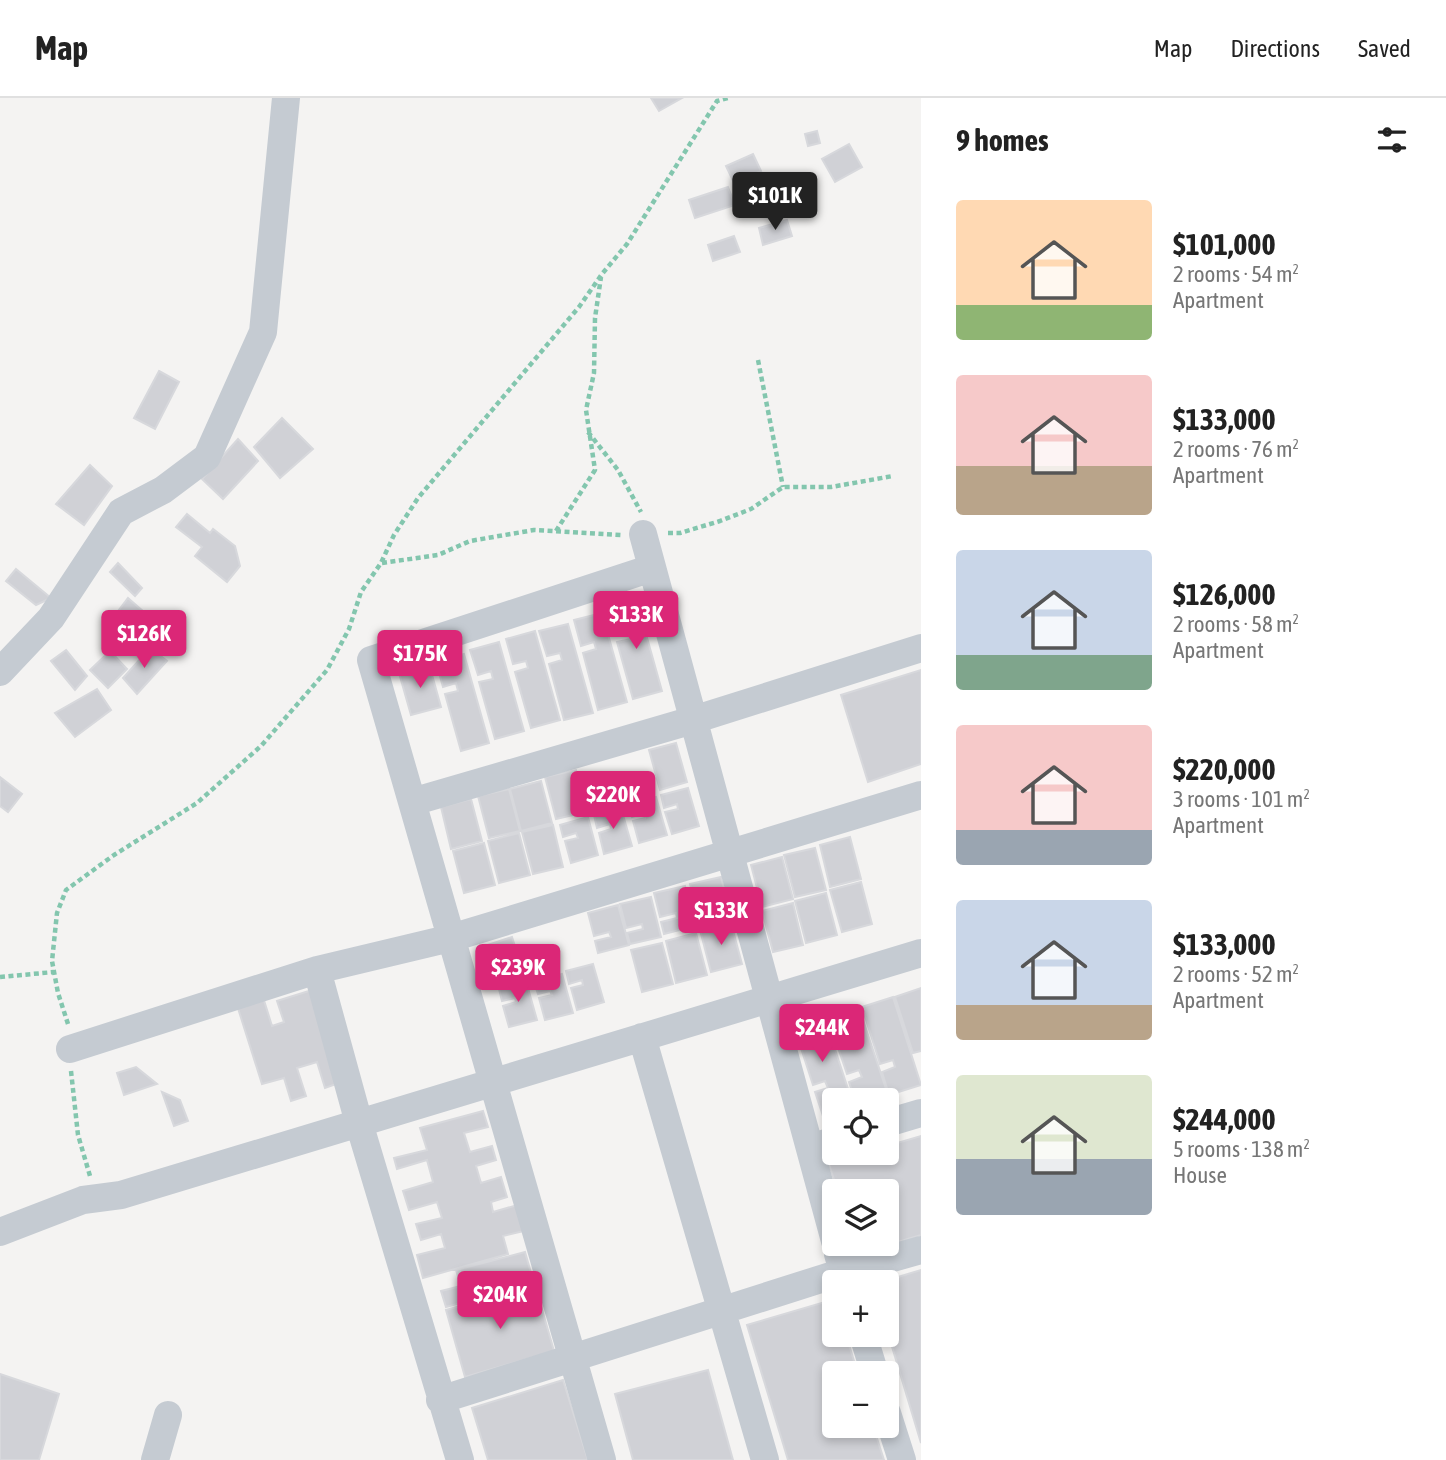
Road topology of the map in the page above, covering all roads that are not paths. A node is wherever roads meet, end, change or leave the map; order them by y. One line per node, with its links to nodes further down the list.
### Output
1 (286, 98): 5 (street)
2 (643, 534): 3 (street)
3 (652, 568): 6 (street); 8 (street)
4 (921, 648): 6 (street)
5 (0, 672)
6 (693, 720): 8 (street); 9 (street)
7 (921, 795): 9 (street)
8 (412, 802): 10 (street)
9 (729, 852): 10 (street); 13 (street)
10 (451, 938): 12 (street); 16 (street)
11 (921, 953): 13 (street)
12 (317, 970): 15 (street); 19 (street)
13 (769, 999): 14 (street); 20 (street)
14 (642, 1037): 16 (street); 25 (street)
15 (70, 1049)
16 (493, 1082): 19 (street); 26 (street)
17 (921, 1113): 18 (street)
18 (899, 1120)
19 (359, 1123): 21 (street); 27 (street)
20 (822, 1144)
21 (0, 1232)
22 (921, 1250): 23 (street)
23 (865, 1270)
24 (822, 1283): 25 (street)
25 (721, 1310): 26 (street); 33 (street)
26 (572, 1358): 27 (street); 32 (street)
27 (440, 1400): 31 (street)
28 (168, 1415): 30 (street)
29 (895, 1438): 34 (street)
30 (155, 1460)
31 (460, 1460)
32 (602, 1460)
33 (765, 1460)
34 (902, 1460)

